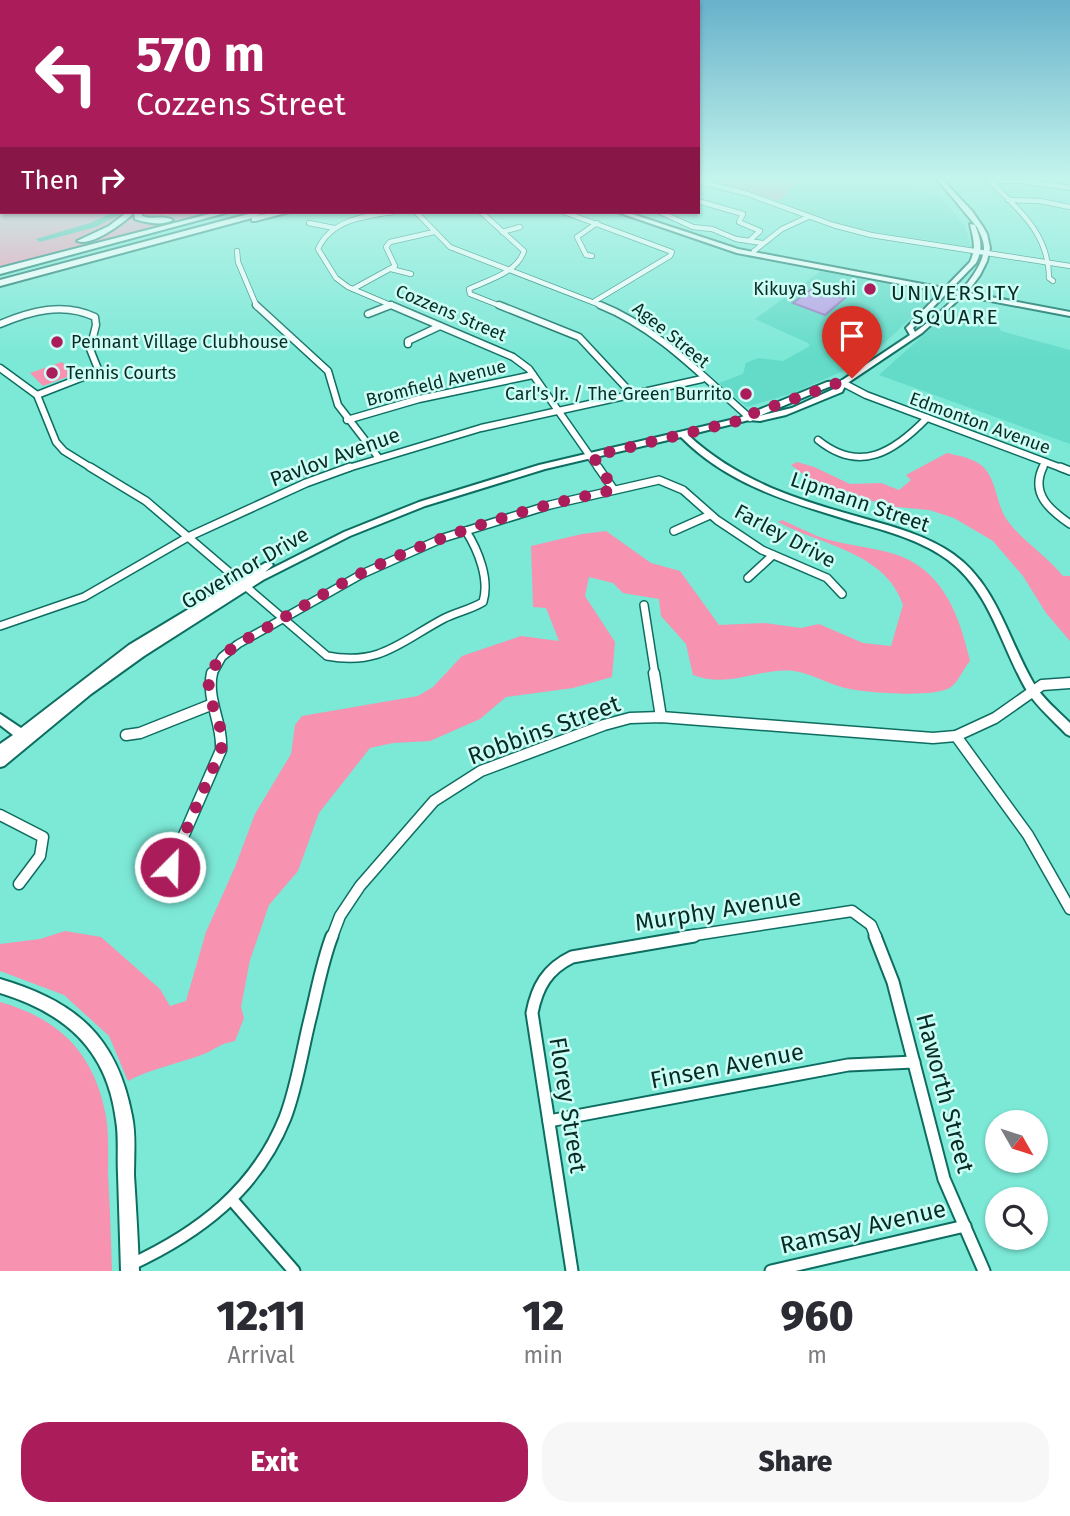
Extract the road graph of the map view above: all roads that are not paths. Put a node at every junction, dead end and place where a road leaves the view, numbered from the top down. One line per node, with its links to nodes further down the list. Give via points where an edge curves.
1 (90, 238): 31 (highway)
2 (123, 238): 31 (highway)
3 (165, 238): 32 (highway)
4 (175, 238): 32 (highway)
5 (323, 238): 36 (street, Cozzens Street, via 319,252 336,278)
6 (407, 238): 29 (street, via 386,247 395,261)
7 (441, 238): 30 (street, Agee Street, via 450,247)
8 (509, 238): 30 (street, via 524,251 522,260)
9 (578, 238): 26 (street, via 586,255)
10 (637, 238): 38 (street, via 670,251 670,256)
11 (699, 238): 37 (main road, via 737,251)
12 (710, 238): 23 (main road)
13 (734, 238): 20 (street)
14 (752, 238): 20 (street)
15 (769, 238): 21 (street)
16 (890, 238): 24 (street)
17 (978, 238): 24 (main road)
18 (985, 238): 25 (main road)
19 (1042, 238): 27 (street)
20 (749, 241): 21 (street)
21 (762, 243): 23 (street)
22 (237, 251): 56 (street, via 237,262 257,307 328,371)
23 (754, 251): 37 (main road)
24 (978, 253): 25 (street); 37 (main road, Governor Drive)
25 (987, 254): 27 (street); 37 (main road, Governor Drive, via 979,274)
26 (592, 256)
27 (1050, 263): 28 (street); 34 (street)
28 (1070, 266)
29 (391, 269): 33 (street); 36 (street)
30 (508, 269): 38 (street, Agee Street); 51 (street, via 469,289 470,294 579,337)
31 (0, 270)
32 (42, 271): 35 (highway)
33 (411, 274)
34 (1053, 281)
35 (0, 283)
36 (353, 289): 39 (street, Cozzens Street)
37 (955, 290): 40 (main road); 42 (main road); 45 (main road, Governor Drive, via 920,332); 45 (main road, Governor Drive, via 909,328)
38 (596, 301): 49 (street, Agee Street, via 649,332)
39 (392, 305): 41 (street); 44 (street, Cozzens Street)
40 (1070, 308)
41 (368, 314)
42 (1070, 314)
43 (2, 323): 52 (street, via 70,308 95,317 90,349 96,372)
44 (440, 326): 46 (street); 48 (street, Cozzens Street, via 513,357)
45 (912, 333): 50 (main road, Governor Drive)
46 (408, 344)
47 (0, 368): 52 (street)
48 (533, 375): 53 (street, Cozzens Street); 56 (street, Bromfield Avenue)
49 (702, 379): 51 (street, Pavlov Avenue); 54 (street, Agee Street)
50 (843, 383): 54 (main road, Governor Drive, via 839,390 801,406); 55 (street, Edmonton Avenue)
51 (632, 394): 53 (street, Pavlov Avenue)
52 (37, 395): 68 (street, via 64,451 124,485)
53 (559, 411): 59 (street, Cozzens Street); 60 (street, Pavlov Avenue)
54 (750, 418): 57 (main road, Governor Drive)
55 (927, 418): 58 (street, via 906,439 864,460 852,459); 61 (street, Edmonton Avenue)
56 (347, 420): 60 (street)
57 (684, 436): 59 (main road, Governor Drive); 77 (main road, Lipmann Street, via 702,455 780,496 904,534 960,564 985,597)
58 (817, 440)
59 (593, 456): 63 (street, Cozzens Street); 71 (main road, Governor Drive, via 463,490 375,522)
60 (378, 457): 68 (street, Pavlov Avenue, via 306,483)
61 (1045, 462): 62 (street, Edmonton Avenue); 65 (street, via 1038,474 1038,492 1055,514)
62 (1070, 471)
63 (614, 490): 64 (street, Farley Drive, via 659,480 676,485); 66 (street)
64 (710, 515): 67 (street); 69 (street, Farley Drive)
65 (1070, 524)
66 (466, 531): 74 (street, via 376,566); 74 (street, via 480,552 483,602 442,619 383,656 351,661 327,656)
67 (674, 531)
68 (188, 537): 71 (street); 75 (street, Pavlov Avenue, via 84,597)
69 (773, 555): 70 (street); 72 (street, Farley Drive, via 826,576)
70 (748, 579)
71 (241, 584): 74 (street); 83 (main road, Governor Drive)
72 (842, 594)
73 (644, 605): 79 (street)
74 (281, 619): 78 (street, via 219,660 209,684)
75 (0, 626)
76 (1070, 683): 77 (street, Robbins Street)
77 (1032, 690): 81 (main road, Lipmann Street); 84 (street, Robbins Street, via 995,718)
78 (213, 704): 82 (street); 88 (street, via 221,725 221,750)
79 (660, 717): 84 (street, Robbins Street); 96 (street, Robbins Street, via 604,725 481,771 434,801 360,886 340,916 327,949 286,1115 252,1180)
80 (0, 719): 83 (main road)
81 (1070, 731)
82 (126, 735)
83 (23, 736): 85 (main road, Governor Drive); 86 (main road, Governor Drive)
84 (956, 736): 90 (street, via 1028,835)
85 (0, 751)
86 (0, 762)
87 (0, 815): 89 (street, via 43,837 45,846)
88 (160, 883)
89 (19, 884)
90 (1070, 909)
91 (871, 925): 92 (street, Murphy Avenue, via 852,911); 94 (street, Haworth Street, via 893,982)
92 (566, 958): 95 (street, Florey Street, via 544,976 535,992 532,1013)
93 (0, 986): 98 (main road, via 26,992 69,1016 89,1035 115,1079 124,1118)
94 (914, 1062): 95 (street, Finsen Avenue, via 848,1065); 97 (street, Haworth Street, via 944,1179)
95 (549, 1121): 100 (street, Florey Street)
96 (233, 1201): 98 (street, Robbins Street, via 209,1223); 99 (street)
97 (965, 1226): 101 (street, Ramsay Avenue); 102 (street, Haworth Street)
98 (130, 1268)
99 (294, 1271)
100 (572, 1271)
101 (771, 1271)
102 (984, 1271)

